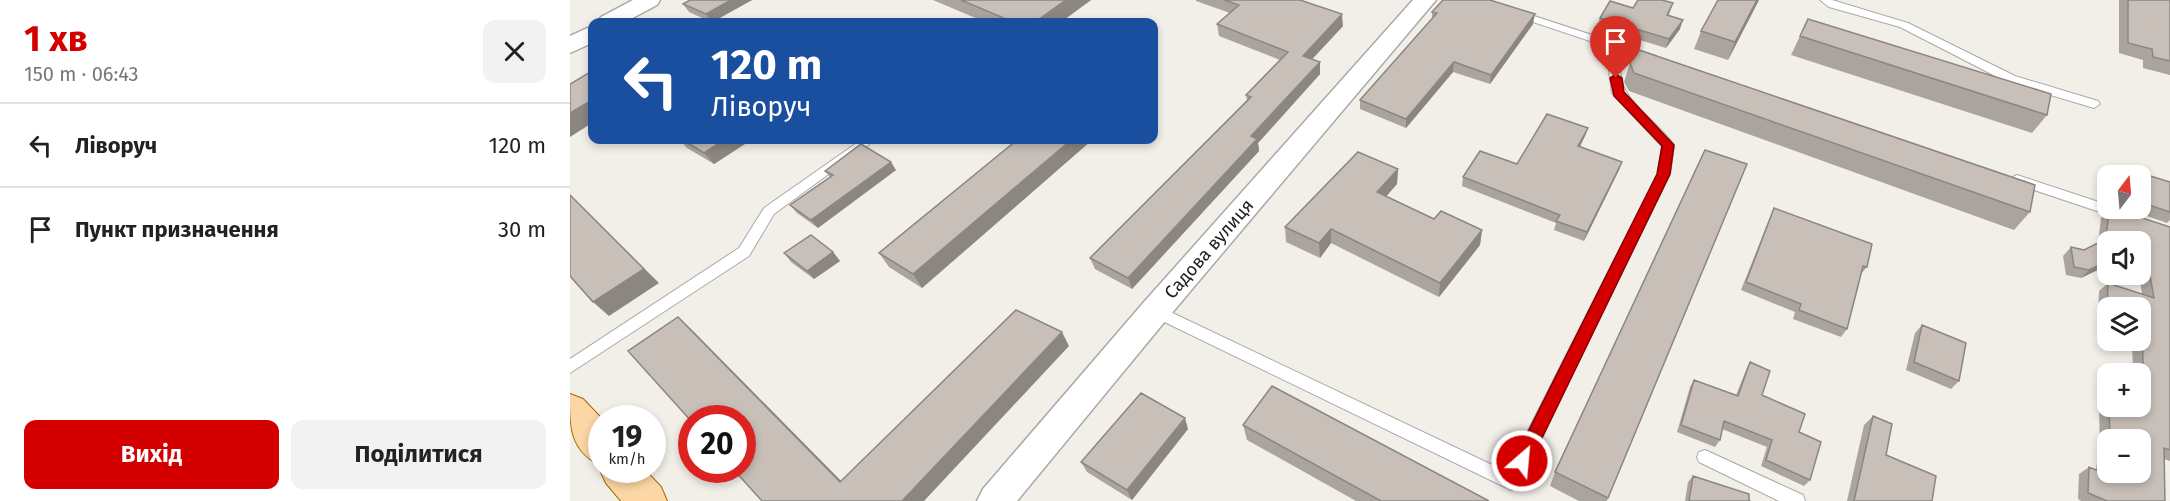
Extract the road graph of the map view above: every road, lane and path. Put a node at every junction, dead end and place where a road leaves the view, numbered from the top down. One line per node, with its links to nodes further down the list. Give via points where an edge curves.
1 (648, 0): 5 (street)
2 (1425, 0): 14 (street, Садова вулиця)
3 (1825, 0): 10 (lane, via 1904,25 2011,79)
4 (1510, 11): 8 (lane)
5 (616, 18)
6 (588, 35): 7 (street)
7 (570, 46)
8 (1620, 48): 9 (lane); 14 (lane, via 1614,63 1618,93 1668,145 1664,174 1511,482)
9 (1665, 63)
10 (2094, 104)
11 (863, 144): 15 (lane, via 769,211 744,252)
12 (2002, 175): 13 (lane)
13 (2097, 206)
14 (1155, 311): 21 (street, Садова вулиця)
15 (570, 367)
16 (570, 411): 17 (main road)
17 (588, 432)
18 (1705, 457): 22 (lane)
19 (631, 483): 20 (main road)
20 (647, 501)
21 (995, 501)
22 (1797, 501)

